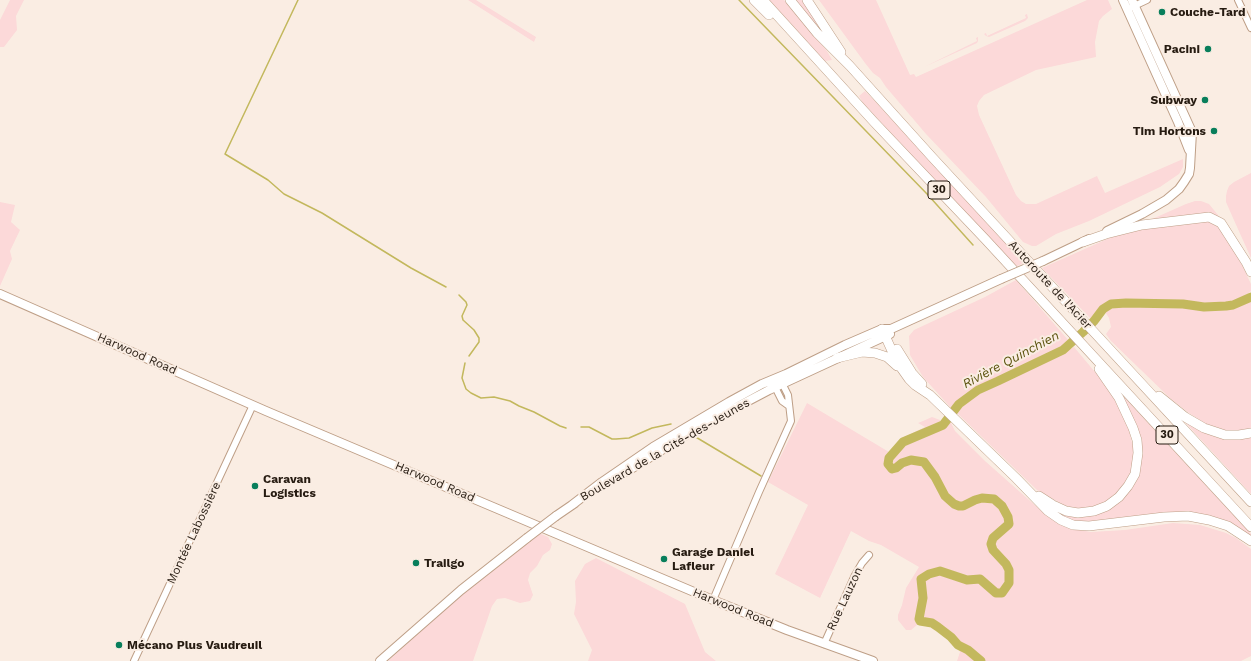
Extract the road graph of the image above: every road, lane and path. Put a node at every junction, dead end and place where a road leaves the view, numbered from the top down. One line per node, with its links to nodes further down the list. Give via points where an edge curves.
1 (754, 0): 11 (highway)
2 (763, 0): 11 (highway)
3 (790, 0): 10 (highway, via 817,33)
4 (807, 0): 10 (highway)
5 (1123, 0): 8 (main road, Boulevard de la Cité-des-Jeunes)
6 (1147, 0): 8 (street)
7 (1238, 0): 9 (street)
8 (1131, 5): 12 (main road, Boulevard de la Cité-des-Jeunes, via 1192,132 1189,174 1179,189 1166,200)
9 (1251, 28)
10 (850, 66): 19 (highway, Autoroute de l'Acier / 30)
11 (874, 122): 16 (highway, Autoroute de l'Acier / 30)
12 (1083, 242): 13 (highway, via 1150,223 1209,217 1221,223); 15 (main road, Boulevard de la Cité-des-Jeunes, bridge)
13 (1251, 272)
14 (0, 294): 22 (main road, Harwood Road)
15 (887, 332): 17 (main road, Boulevard de la Cité-des-Jeunes); 18 (highway); 20 (main road, Boulevard de la Cité-des-Jeunes, via 845,345); 21 (highway, via 899,354)
16 (1081, 343): 24 (highway, via 1119,398 1133,428 1138,453 1132,480 1124,492 1107,506 1078,513 1053,505); 26 (highway, Autoroute de l'Acier / 30)
17 (837, 358): 18 (highway, via 862,352 875,353 890,360); 20 (main road, Boulevard de la Cité-des-Jeunes)
18 (904, 374): 21 (highway)
19 (1139, 381): 23 (highway, via 1204,428 1225,435); 25 (highway, Autoroute de l'Acier / 30)
20 (777, 382): 29 (street, via 782,401 789,406 791,421); 32 (main road, Boulevard de la Cité-des-Jeunes, bridge, via 556,516 467,585)
21 (930, 395): 24 (highway)
22 (253, 404): 29 (main road, Harwood Road); 31 (street, Montée Labossière)
23 (1251, 433)
24 (1016, 478): 27 (highway, via 1055,516 1073,525 1089,526 1188,516 1218,522)
25 (1251, 502)
26 (1251, 527)
27 (1251, 541)
28 (869, 555): 30 (street, Rue Lauzon, via 855,575)
29 (713, 600): 30 (main road, Harwood Road)
30 (824, 644): 33 (main road, Harwood Road)
31 (134, 661)
32 (380, 661)
33 (873, 661)

